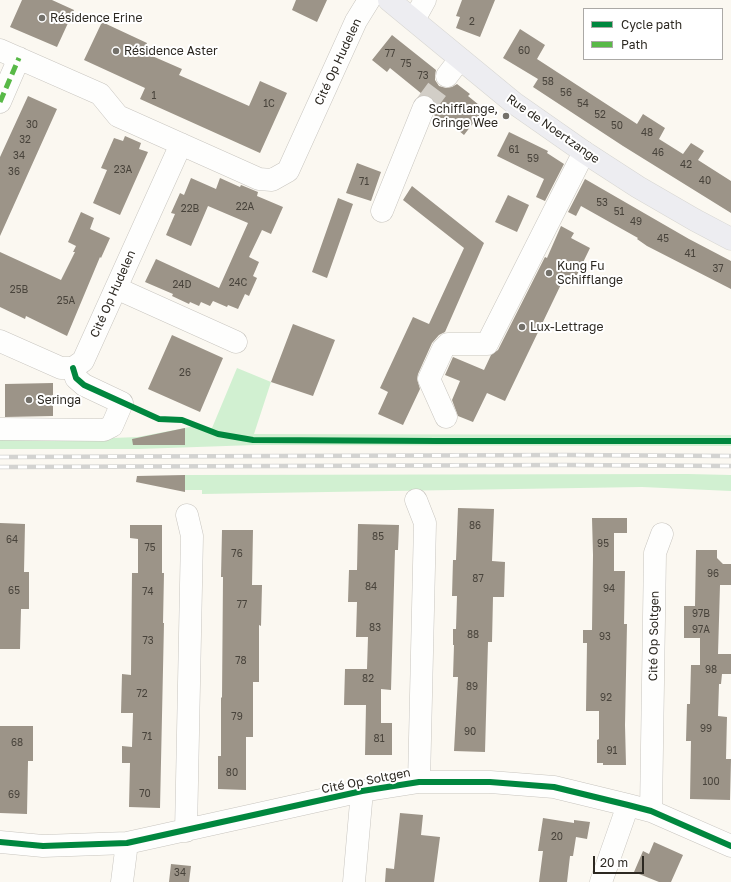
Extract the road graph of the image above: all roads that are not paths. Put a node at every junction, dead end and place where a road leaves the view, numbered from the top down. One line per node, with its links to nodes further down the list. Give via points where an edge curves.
1 (369, 0): 10 (street, Cité Op Hudelen, via 356,21 288,171 272,180 260,179)
2 (388, 0): 4 (main road, Rue de Noertzange)
3 (425, 0): 4 (street)
4 (414, 20): 6 (main road, Rue de Noertzange)
5 (9, 54): 8 (street, Cité Op Hudelen); 10 (street, Cité Op Hudelen, via 100,94 118,116)
6 (460, 59): 7 (street); 11 (main road, Rue de Noertzange, via 514,103)
7 (447, 76)
8 (0, 102)
9 (424, 107): 12 (street)
10 (181, 144): 14 (street, Cité Op Hudelen)
11 (584, 152): 13 (main road, Rue de Noertzange, via 638,187); 18 (street, via 488,344 448,344 443,349 429,379)
12 (382, 211)
13 (731, 239)
14 (116, 288): 16 (street); 17 (street, Cité Op Hudelen, via 83,362)
15 (0, 341): 17 (street, via 61,368)
16 (236, 342)
17 (73, 368): 19 (street, via 76,378 84,385 122,403 112,426 104,430)
18 (446, 417)
19 (0, 429)
20 (416, 500): 23 (street, Cité Op Soltgen, via 425,523)
21 (187, 515): 27 (street, via 192,536)
22 (662, 534): 26 (street, Cité Op Soltgen, via 655,553)
23 (419, 782): 24 (street, Cité Op Soltgen); 25 (street, Cité Op Soltgen, via 490,782 554,787)
24 (362, 791): 27 (street, Cité Op Soltgen); 32 (street, Cité Op Soltgen)
25 (628, 804): 26 (street, Cité Op Soltgen); 33 (street)
26 (651, 811): 30 (street, Cité Op Soltgen)
27 (186, 831): 29 (street, Cité Op Soltgen)
28 (0, 842): 29 (street, Cité Op Soltgen, via 43,846)
29 (127, 843): 31 (street)
30 (731, 846)
31 (122, 882)
32 (354, 882)
33 (602, 882)

